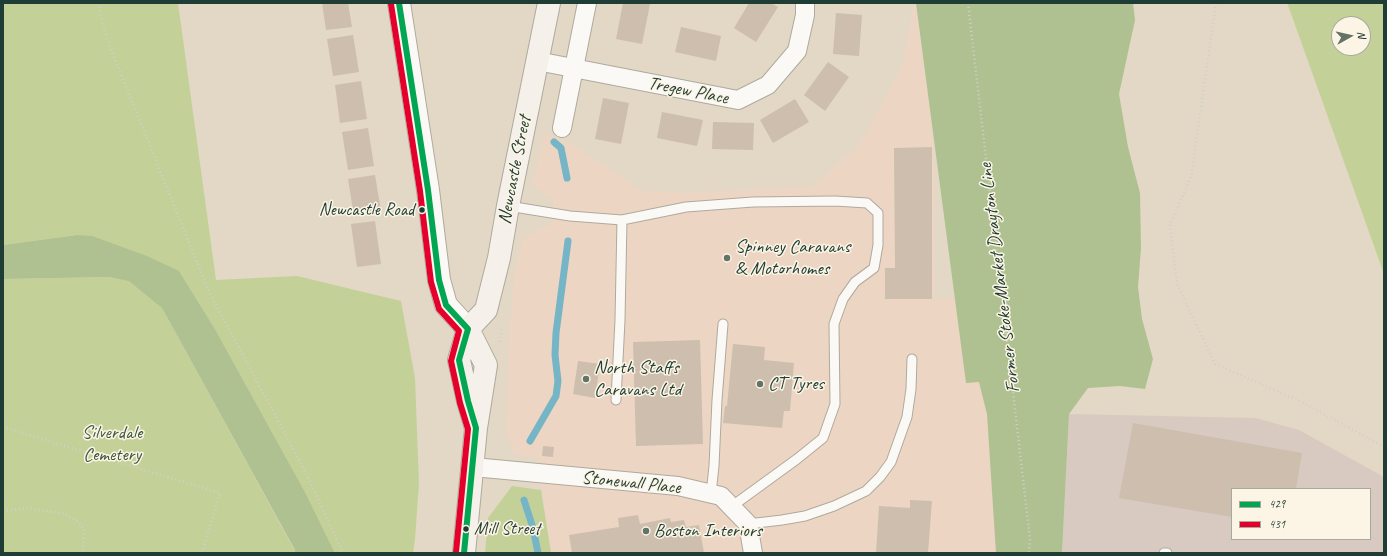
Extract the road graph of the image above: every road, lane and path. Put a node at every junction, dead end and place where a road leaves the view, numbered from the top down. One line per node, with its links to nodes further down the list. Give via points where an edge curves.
1 (98, 3): 27 (path, via 106,37 209,292 304,469)
2 (399, 3): 14 (street, via 439,280 446,305)
3 (549, 3): 8 (main road, Newcastle Street)
4 (587, 3): 9 (street, Newcastle Street)
5 (805, 3): 9 (street, Tregew Place, via 806,15 797,51 768,85 738,100)
6 (968, 3): 30 (path, Former Stoke-Market Drayton Line, via 1030,539)
7 (1216, 3): 18 (path, via 1190,177 1170,226 1177,284 1215,364 1304,403)
8 (537, 60): 9 (street, Tregew Place); 11 (main road, Newcastle Street)
9 (573, 68): 10 (street, Newcastle Street)
10 (562, 128)
11 (508, 206): 12 (lane, via 570,216); 14 (main road, Newcastle Street, via 486,310)
12 (622, 220): 16 (lane); 21 (lane, via 686,207 753,202 867,203 878,213 878,245 874,268 855,282 843,299 834,324 835,404 823,438)
13 (723, 324): 20 (lane)
14 (468, 329): 19 (main road, via 460,360 476,428)
15 (912, 359): 23 (lane, via 912,389 907,417 891,462 875,482 866,491 805,516)
16 (616, 400)
17 (3, 427): 26 (path, via 220,493)
18 (1384, 447)
19 (473, 467): 20 (street, Stonewall Place, via 678,486); 28 (main road)
20 (711, 494): 21 (street, Stonewall Place, via 720,496)
21 (731, 507): 23 (street, Stonewall Place)
22 (3, 511): 25 (path, via 28,508 64,514 79,522 84,530)
23 (748, 524): 29 (street)
24 (1164, 552): 31 (lane)
25 (82, 553)
26 (202, 553)
27 (343, 553)
28 (464, 553)
29 (754, 553)
30 (1029, 553)
31 (1167, 553)

